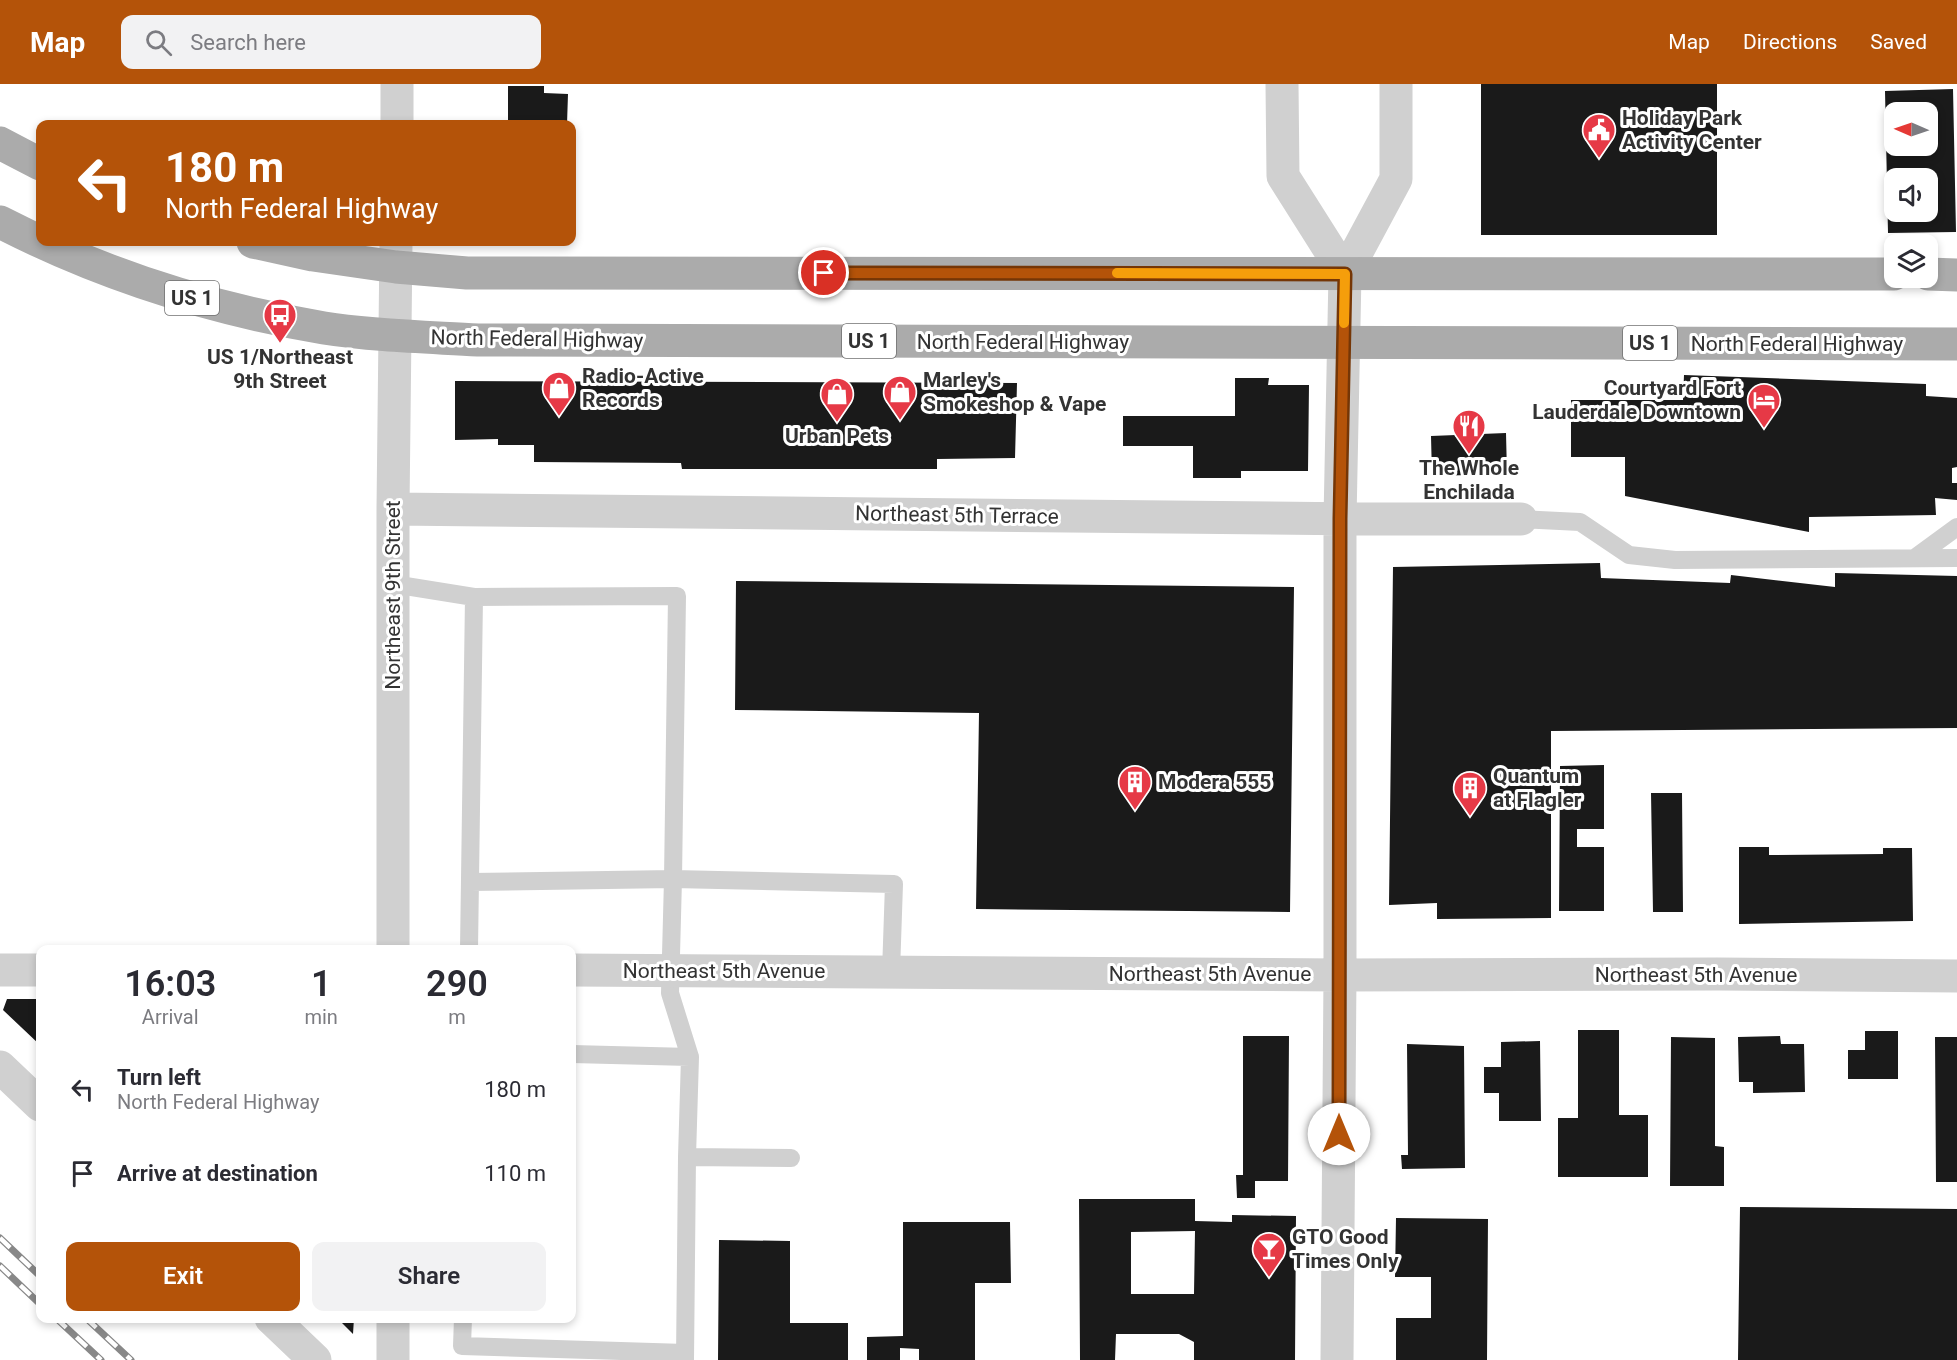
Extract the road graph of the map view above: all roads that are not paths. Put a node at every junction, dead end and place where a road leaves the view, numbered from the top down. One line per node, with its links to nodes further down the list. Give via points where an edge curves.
1 (397, 84): 4 (street)
2 (1282, 84): 12 (street, via 1282,176)
3 (1396, 84): 12 (street, via 1396,179)
4 (397, 120)
5 (0, 143): 6 (main road)
6 (36, 162)
7 (0, 222): 8 (main road, North Federal Highway / US 1)
8 (36, 240)
9 (50, 246): 16 (main road, North Federal Highway / US 1, via 160,289 268,317)
10 (271, 246): 11 (main road, via 313,255)
11 (396, 254): 12 (main road, via 467,273); 16 (street, Northeast 9th Street)
12 (1345, 274): 13 (main road); 17 (street)
13 (1884, 274)
14 (1938, 274): 15 (main road)
15 (1957, 274)
16 (395, 336): 17 (main road, North Federal Highway / US 1, via 490,340); 19 (street, Northeast 9th Street)
17 (1344, 342): 18 (main road, North Federal Highway / US 1); 20 (street)
18 (1957, 344)
19 (393, 509): 20 (street, Northeast 5th Terrace); 25 (street, Northeast 9th Street)
20 (1340, 519): 21 (street, Northeast 5th Terrace); 36 (street)
21 (1521, 519): 23 (lane, via 1580,522 1629,555 1675,560)
22 (1957, 527): 23 (lane)
23 (1916, 558): 24 (lane)
24 (1957, 558)
25 (393, 584): 26 (lane); 29 (street, Northeast 9th Street)
26 (474, 597): 27 (lane, via 677,596); 28 (lane)
27 (673, 879): 28 (lane); 34 (lane); 35 (lane, via 894,884)
28 (470, 882): 30 (lane)
29 (393, 945)
30 (469, 945)
31 (0, 970): 32 (street)
32 (36, 970)
33 (576, 970): 34 (street, Northeast 5th Avenue)
34 (670, 971): 35 (street, Northeast 5th Avenue); 39 (lane, via 670,993)
35 (891, 972): 36 (street, Northeast 5th Avenue)
36 (1340, 975): 37 (street, Northeast 5th Avenue); 50 (street)
37 (1957, 976)
38 (576, 1054): 39 (lane)
39 (690, 1057): 42 (lane)
40 (0, 1067): 41 (street)
41 (36, 1101)
42 (687, 1157): 43 (lane); 47 (lane)
43 (791, 1158)
44 (276, 1323): 48 (street)
45 (393, 1323): 49 (street)
46 (463, 1323): 47 (lane, via 462,1346)
47 (685, 1356)
48 (315, 1360)
49 (393, 1360)
50 (1337, 1360)

